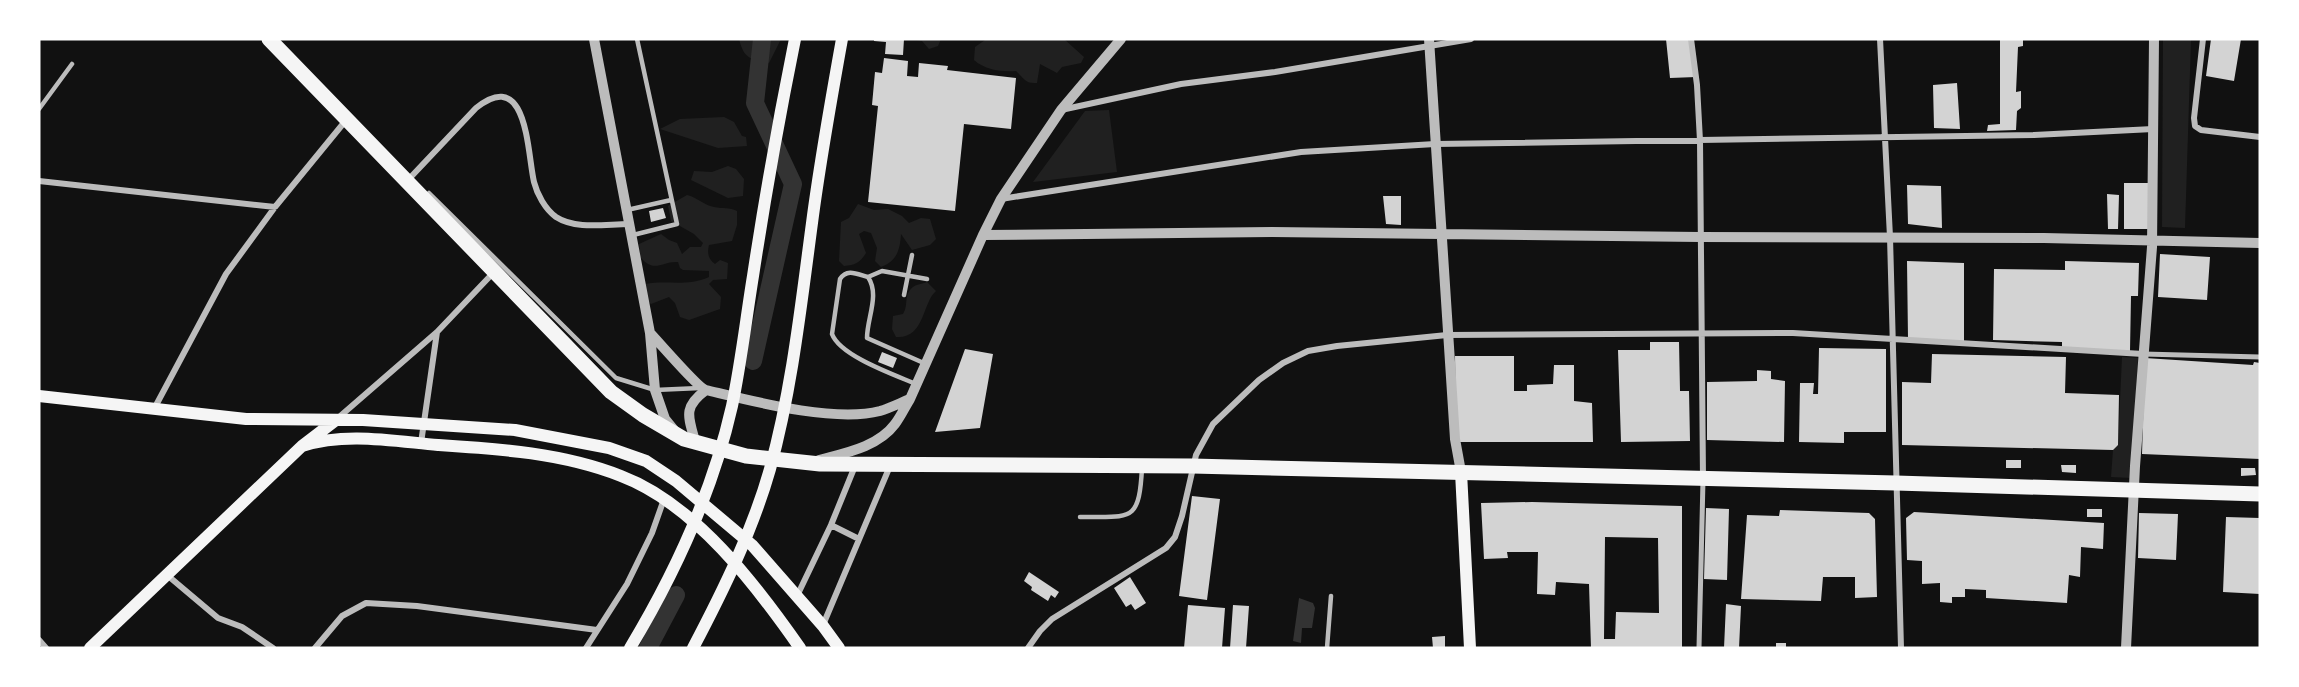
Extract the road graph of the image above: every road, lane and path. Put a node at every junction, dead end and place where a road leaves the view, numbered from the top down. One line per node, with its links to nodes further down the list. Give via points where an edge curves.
1 (269, 39): 16 (main road)
2 (594, 39): 27 (street)
3 (637, 39): 25 (lane)
4 (795, 39): 88 (main road, via 724,437 685,542 663,591)
5 (842, 39): 89 (main road, via 782,419 748,531)
6 (1121, 39): 15 (street)
7 (1471, 39): 12 (street)
8 (1691, 39): 20 (street)
9 (1880, 39): 19 (street)
10 (2154, 39): 17 (street)
11 (2203, 39): 18 (street, via 2195,126)
12 (1429, 42): 15 (street, via 1275,72 1181,84); 21 (street)
13 (72, 64): 14 (lane)
14 (39, 109)
15 (1061, 110): 24 (street)
16 (350, 116): 22 (main road); 26 (street)
17 (2153, 129): 19 (street); 34 (street)
18 (2260, 137)
19 (1885, 138): 20 (street); 33 (street)
20 (1700, 141): 21 (street); 32 (street)
21 (1435, 144): 24 (street, via 1301,152); 29 (street)
22 (408, 175): 28 (street, via 476,108 499,96 511,100 521,114 534,183 554,215 576,224); 37 (main road); 52 (lane, via 616,378)
23 (39, 181): 26 (street)
24 (1001, 199): 30 (street)
25 (671, 200): 27 (lane); 31 (lane, via 677,224)
26 (275, 207): 55 (street, via 226,274)
27 (627, 210): 28 (street)
28 (629, 224): 31 (street)
29 (1441, 233): 30 (street); 32 (street); 45 (street)
30 (983, 235): 49 (street)
31 (630, 236): 44 (street)
32 (1700, 237): 33 (street); 43 (street)
33 (1890, 237): 34 (street); 46 (street)
34 (2152, 240): 35 (street); 47 (street)
35 (2260, 243)
36 (912, 255): 38 (lane)
37 (495, 271): 42 (street); 58 (main road, via 611,392)
38 (908, 275): 39 (lane, via 882,271); 40 (lane); 41 (lane)
39 (868, 277): 49 (lane, via 874,292 867,338); 50 (lane, via 849,272 840,279 834,341 871,364)
40 (927, 279)
41 (904, 295)
42 (437, 332): 56 (street); 57 (street)
43 (1701, 332): 45 (street); 46 (street); 68 (street)
44 (650, 333): 51 (street); 52 (street)
45 (1447, 335): 66 (street, via 1328,347 1283,363 1258,380 1213,424); 67 (street)
46 (1893, 339): 47 (street); 69 (street)
47 (2143, 354): 48 (street); 70 (street)
48 (2260, 357)
49 (926, 364): 50 (street)
50 (916, 384): 54 (street)
51 (703, 389): 52 (lane); 54 (street, via 831,414 879,411); 59 (street, via 692,400 688,414)
52 (655, 390): 58 (street, via 665,418)
53 (39, 396): 55 (main road)
54 (910, 399): 62 (street, via 883,436 866,446)
55 (154, 409): 56 (main road, via 246,418)
56 (336, 420): 57 (main road); 61 (main road)
57 (423, 422): 60 (street); 77 (main road, via 515,430 609,448 646,461 752,545)
58 (678, 435): 59 (main road)
59 (695, 441): 62 (main road, via 746,456)
60 (421, 443): 61 (main road, via 336,438); 72 (main road, via 558,458 623,476)
61 (302, 446): 76 (main road)
62 (807, 464): 63 (main road)
63 (855, 465): 64 (main road); 74 (street)
64 (890, 465): 65 (main road); 75 (street)
65 (1142, 465): 66 (main road); 73 (lane, via 1136,508 1121,516)
66 (1192, 466): 67 (main road); 91 (street, via 1182,516 1175,537 1166,548 1052,619)
67 (1461, 472): 68 (main road); 93 (main road)
68 (1703, 478): 69 (main road); 94 (street)
69 (1896, 483): 70 (main road); 95 (street)
70 (2133, 491): 71 (main road); 96 (street)
71 (2260, 494)
72 (664, 499): 80 (street, via 627,584); 82 (main road, via 742,572)
73 (1080, 518)
74 (831, 525): 75 (street); 77 (street)
75 (859, 539): 79 (street)
76 (167, 575): 84 (main road); 85 (street, via 218,618 242,627)
77 (797, 596): 79 (main road)
78 (1331, 596): 92 (lane)
79 (823, 626): 90 (main road)
80 (597, 630): 86 (street, via 366,603 334,624); 87 (street)
81 (39, 640): 83 (street)
82 (796, 646)
83 (46, 648)
84 (90, 648)
85 (273, 648)
86 (315, 648)
87 (586, 648)
88 (630, 648)
89 (693, 648)
90 (839, 648)
91 (1028, 648)
92 (1327, 648)
93 (1470, 648)
94 (1699, 648)
95 (1901, 648)
96 (2126, 648)

